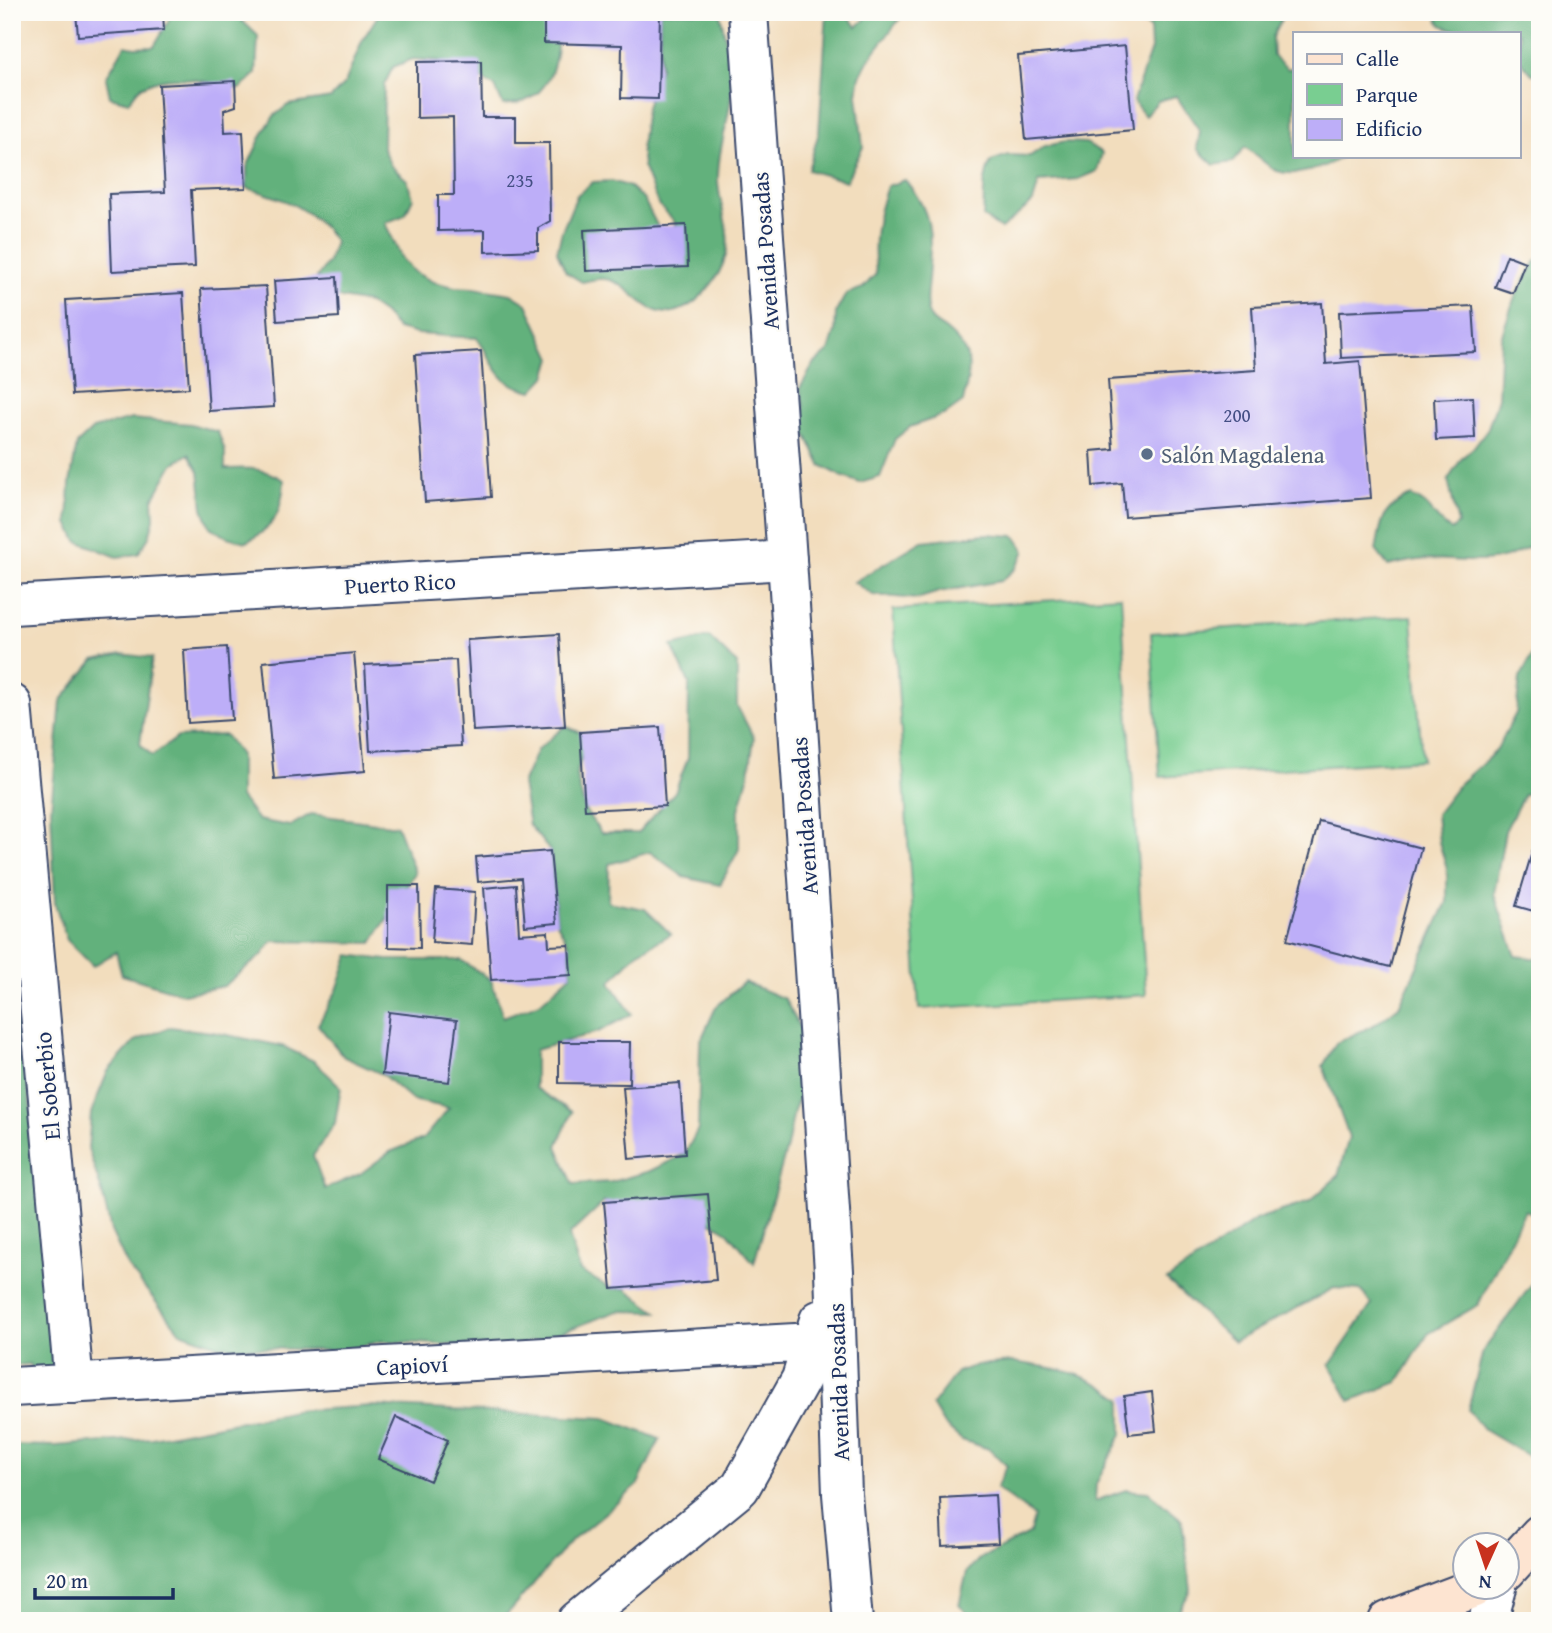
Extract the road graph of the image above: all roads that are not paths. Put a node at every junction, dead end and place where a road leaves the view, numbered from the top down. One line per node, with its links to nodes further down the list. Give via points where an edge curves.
1 (748, 12): 2 (street, Avenida Posadas)
2 (787, 560): 3 (street, Puerto Rico); 5 (street, Avenida Posadas)
3 (12, 605)
4 (12, 704): 7 (street, El Soberbio)
5 (834, 1271): 6 (street); 16 (street, Avenida Posadas, via 842,1494)
6 (813, 1342): 7 (street, Capioví); 15 (street, via 801,1379 740,1488)
7 (74, 1384): 8 (street, Capioví)
8 (12, 1387)
9 (1540, 1534): 10 (main road)
10 (1520, 1558)
11 (1540, 1562): 12 (main road)
12 (1520, 1569)
13 (1450, 1597): 17 (main road)
14 (1493, 1602): 18 (street)
15 (577, 1621)
16 (853, 1621)
17 (1388, 1621)
18 (1488, 1621)

